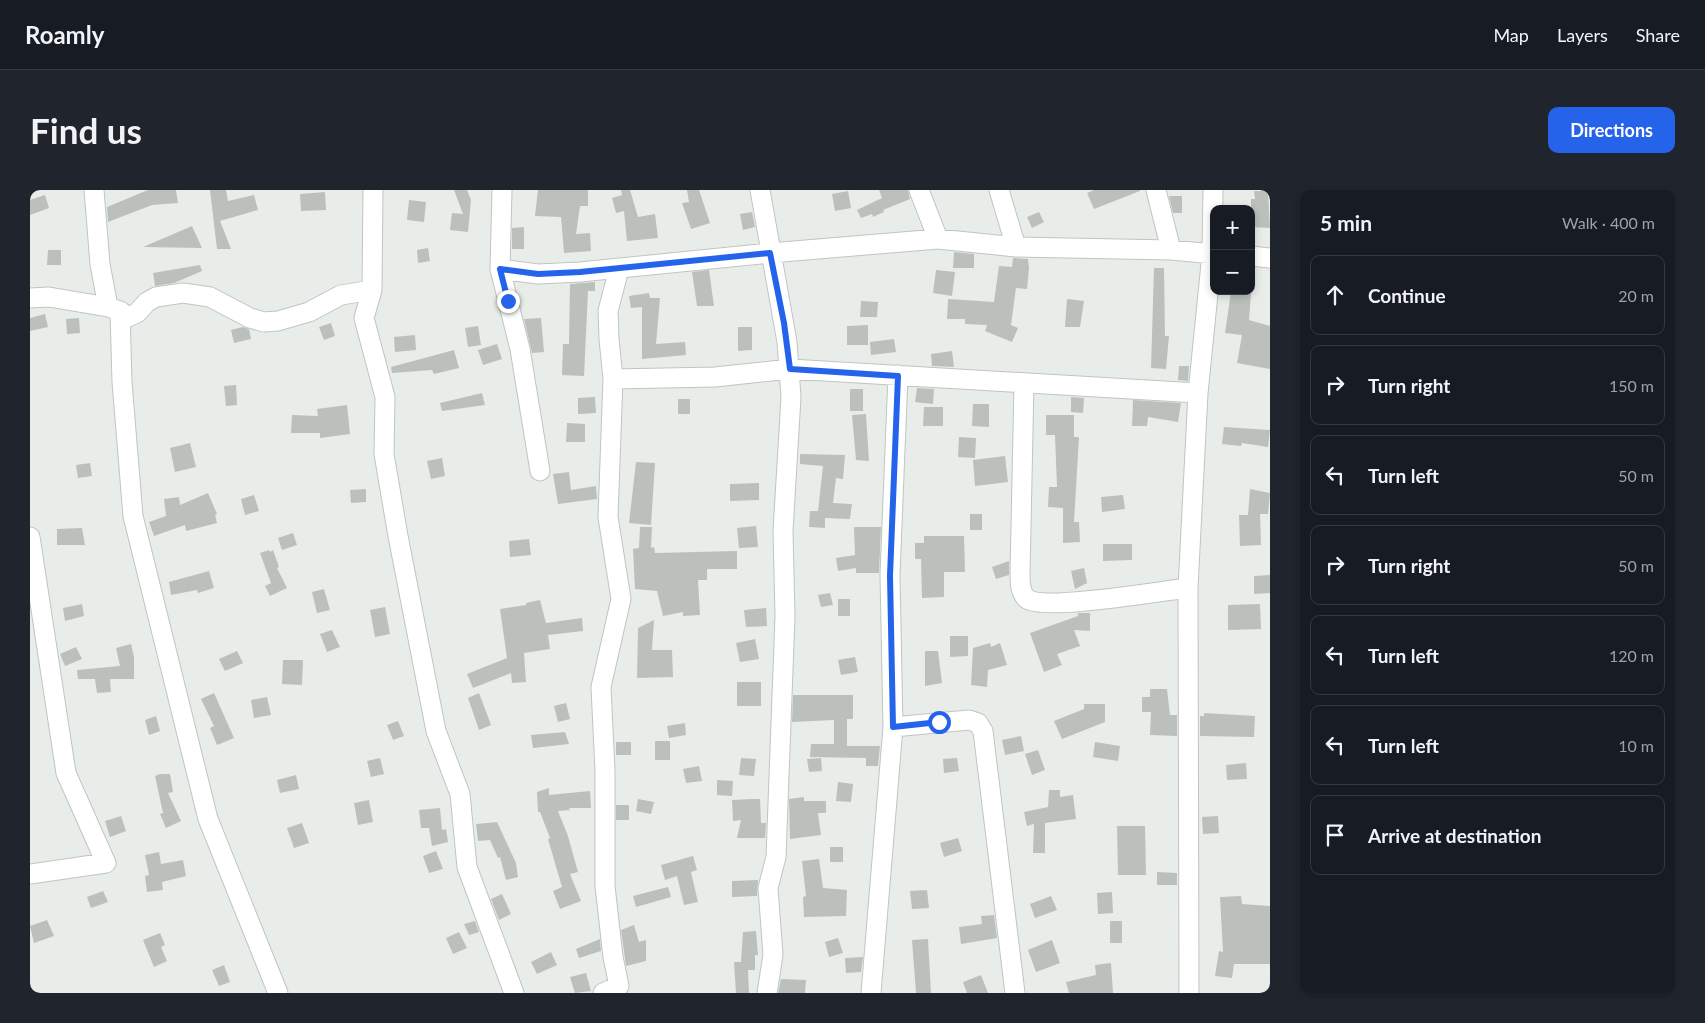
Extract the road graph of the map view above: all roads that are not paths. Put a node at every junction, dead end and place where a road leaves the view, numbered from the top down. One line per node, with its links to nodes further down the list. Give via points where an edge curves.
1 (94, 190): 22 (street, via 100,264)
2 (373, 190): 20 (street)
3 (502, 190): 17 (street)
4 (760, 190): 13 (street)
5 (919, 190): 9 (street)
6 (1000, 190): 10 (street)
7 (1156, 190): 11 (street)
8 (1213, 190): 12 (street)
9 (938, 239): 10 (street); 13 (street)
10 (1016, 247): 11 (street)
11 (1171, 250): 14 (street)
12 (1213, 250)
13 (770, 253): 18 (street); 23 (street)
14 (1210, 254)
15 (1255, 256): 16 (street)
16 (1270, 258)
17 (500, 269): 18 (street, via 538,274); 28 (street, via 520,349)
18 (619, 269): 25 (street, via 608,311)
19 (1210, 282): 27 (street)
20 (372, 290): 22 (street, via 341,295 310,312 278,321 250,318 210,297 183,293 156,297 133,316 128,317); 34 (street, via 364,318 385,397 384,454 436,731 460,794 467,867)
21 (30, 298): 22 (street, via 49,297)
22 (114, 309): 33 (street, via 133,516 208,819)
23 (790, 369): 24 (street); 25 (street, via 715,377); 36 (street, via 782,531 785,616 776,857 768,888 773,955)
24 (898, 376): 26 (street); 31 (street, via 890,576)
25 (613, 379): 35 (street, via 608,517 621,599 601,687 605,886 613,957 620,986)
26 (1024, 383): 27 (street); 30 (street, via 1020,574 1021,590 1026,598 1039,604 1061,603)
27 (1198, 393): 30 (street)
28 (540, 471)
29 (30, 537): 32 (street, via 66,773 106,863)
30 (1188, 588): 39 (street)
31 (893, 727): 37 (street); 38 (street, via 969,720 978,723 983,731)
32 (30, 874)
33 (278, 993)
34 (514, 993)
35 (603, 993)
36 (767, 993)
37 (871, 993)
38 (1015, 993)
39 (1189, 993)

